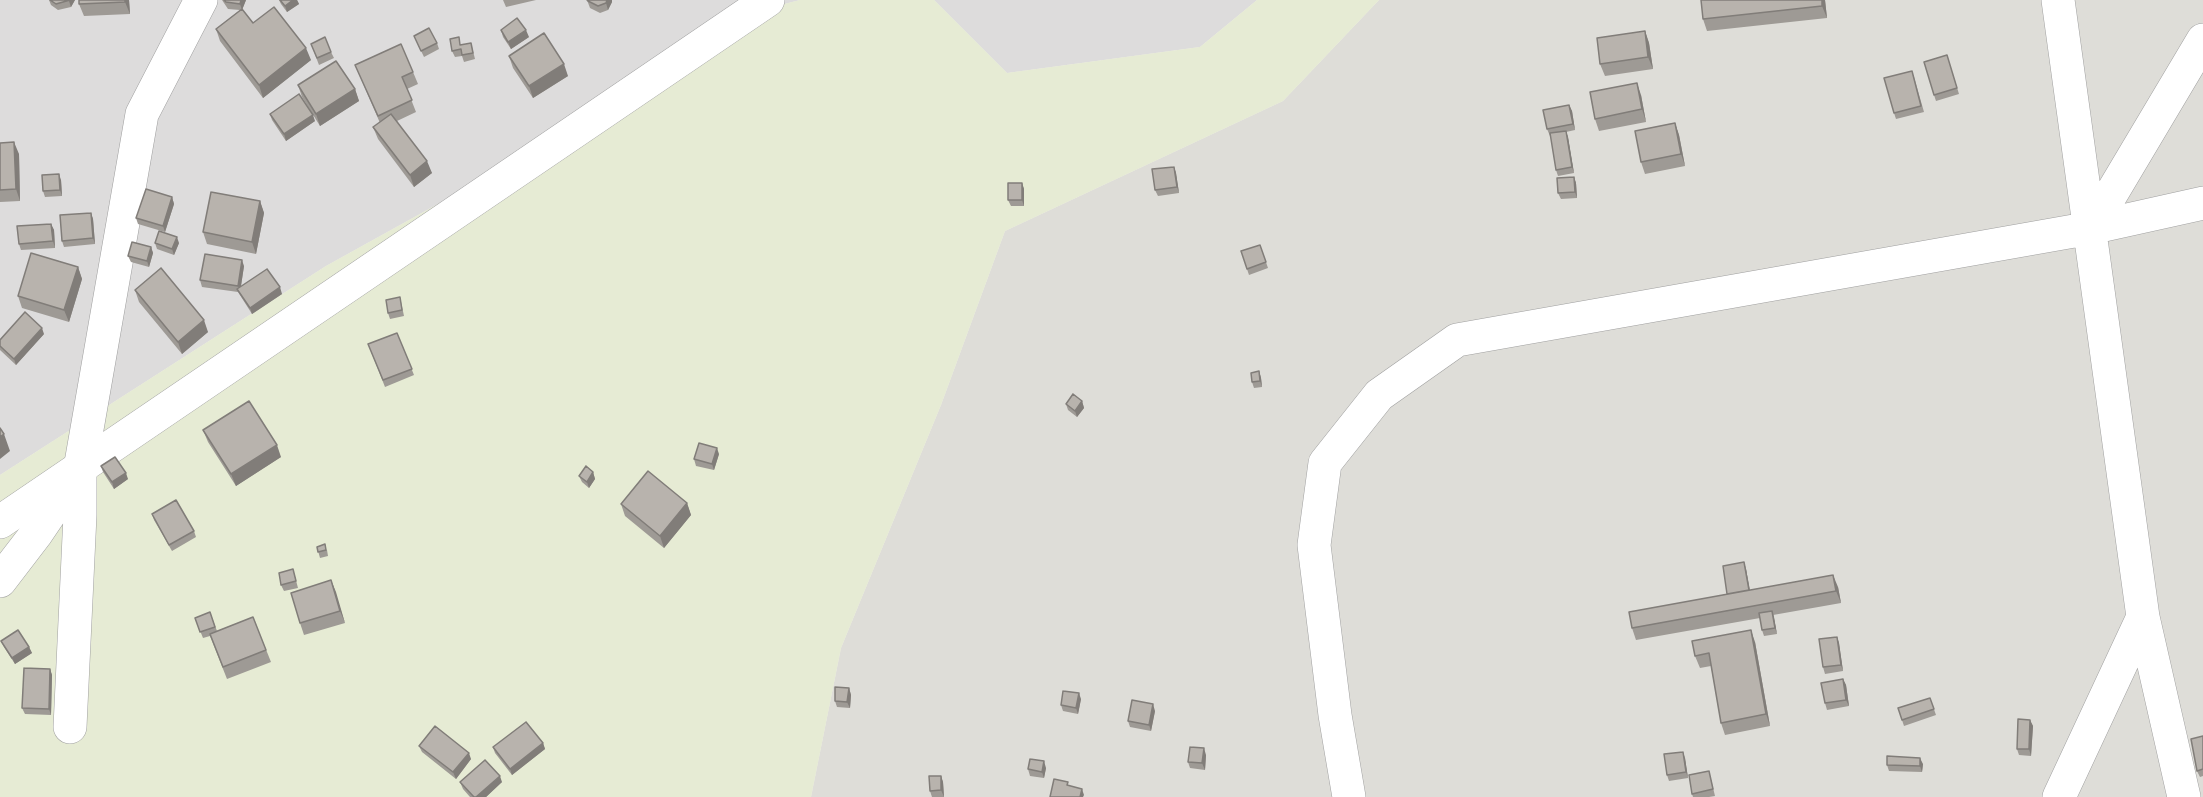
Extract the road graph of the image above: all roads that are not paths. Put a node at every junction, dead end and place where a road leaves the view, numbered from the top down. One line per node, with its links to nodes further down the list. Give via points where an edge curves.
1 (201, 0): 7 (street, via 142,114)
2 (768, 0): 7 (street)
3 (2058, 0): 6 (street)
4 (2203, 40): 6 (street)
5 (2203, 203): 6 (street)
6 (2091, 228): 10 (street); 12 (street, via 1456,340 1379,395 1324,463 1314,545)
7 (80, 469): 8 (street); 9 (street); 11 (street)
8 (0, 522)
9 (0, 581)
10 (2144, 617): 13 (street); 14 (street)
11 (70, 727)
12 (1349, 797)
13 (2059, 797)
14 (2184, 797)

